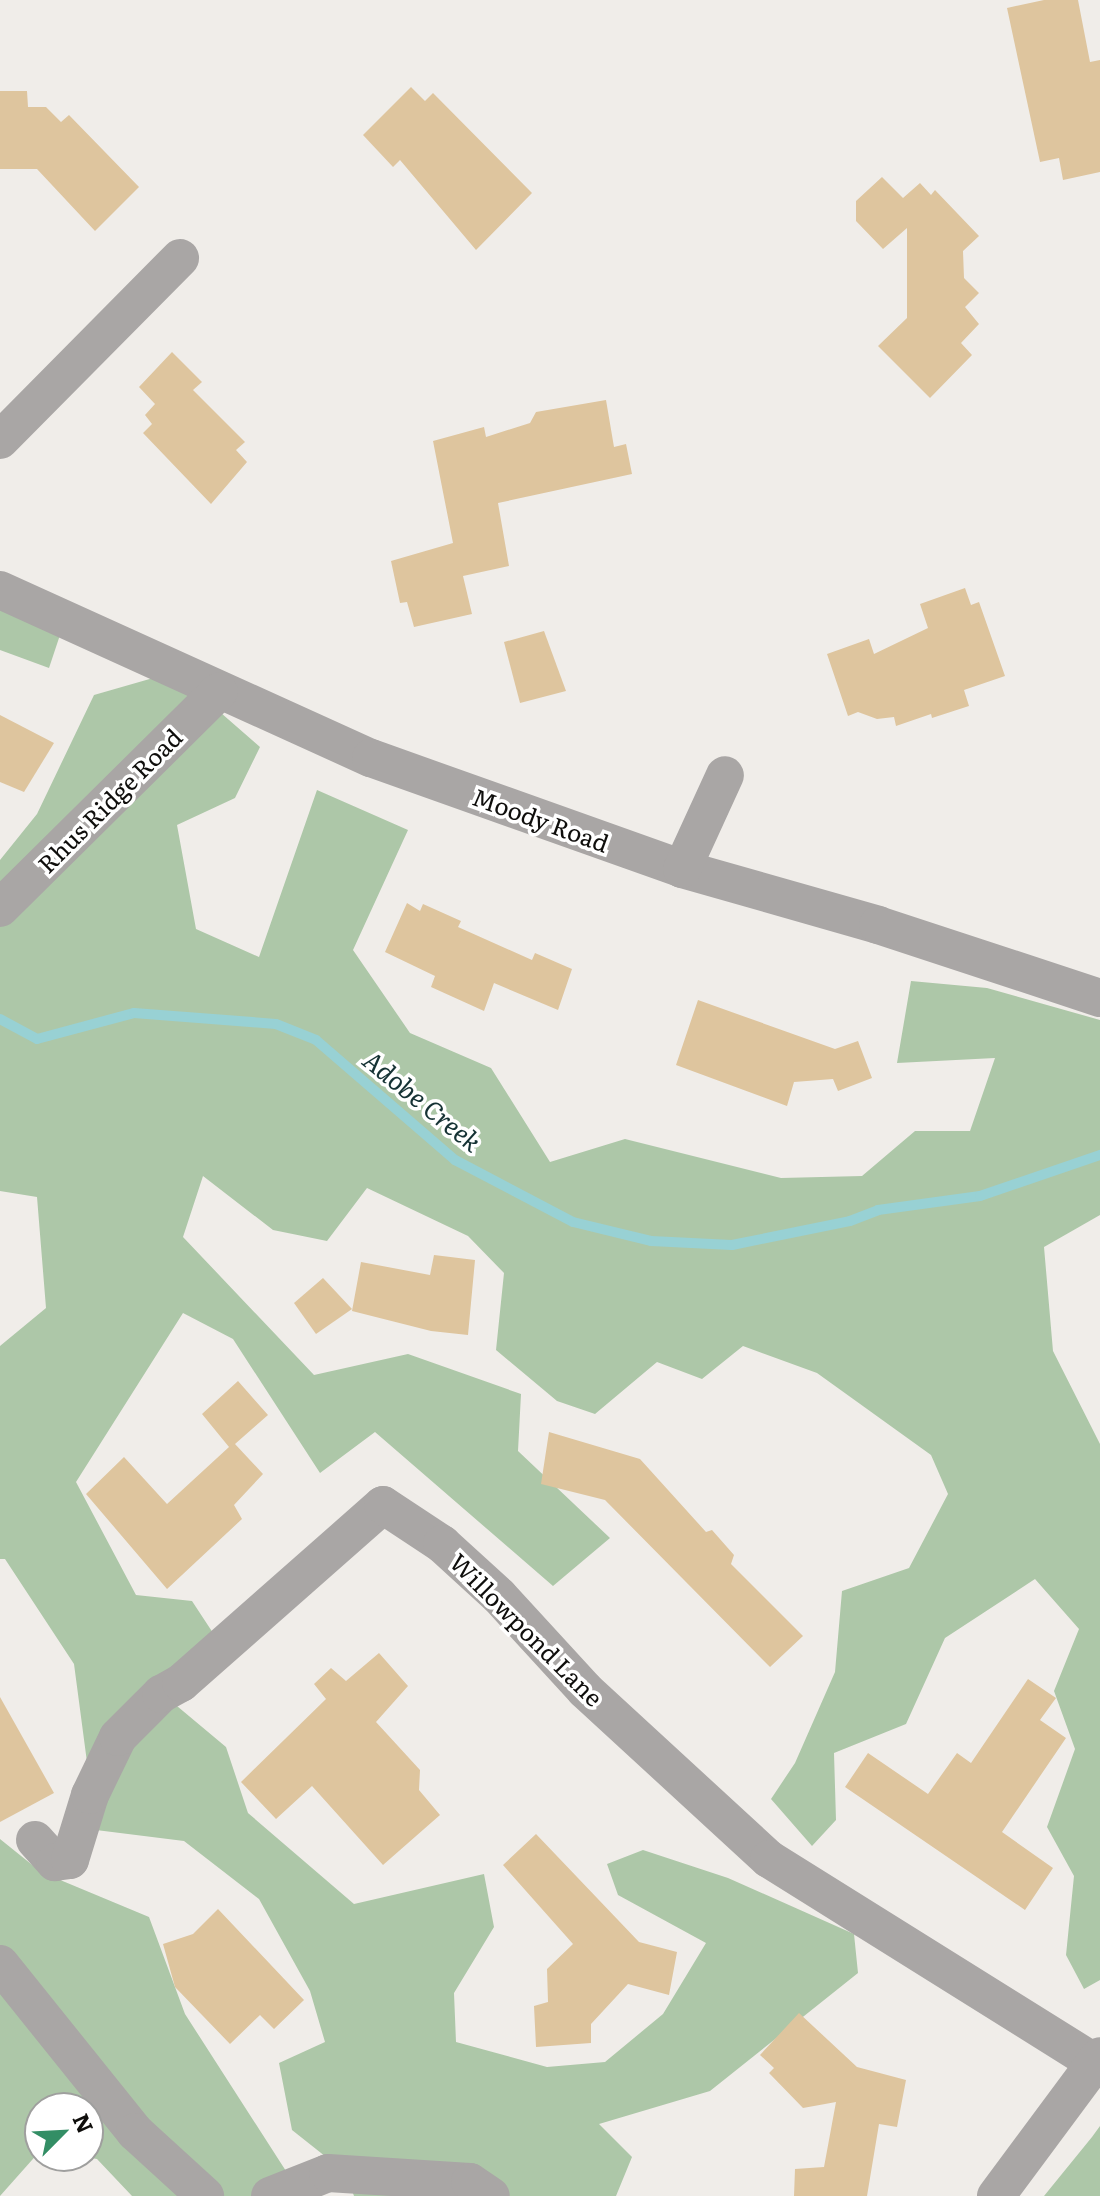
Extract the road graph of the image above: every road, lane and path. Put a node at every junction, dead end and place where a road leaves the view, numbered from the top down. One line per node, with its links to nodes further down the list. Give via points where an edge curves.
1 (180, 258): 2 (street)
2 (0, 440)
3 (0, 590): 4 (street, Moody Road)
4 (219, 691): 6 (street, Moody Road, via 371,758); 7 (street, Rhus Ridge Road)
5 (725, 775): 6 (street)
6 (682, 869): 8 (street, Moody Road, via 878,925)
7 (0, 908)
8 (1100, 998)
9 (35, 1840): 11 (street, Willowpond Lane, via 55,1862 70,1860 90,1795 118,1737 161,1694 181,1683 383,1505 442,1544 488,1586 585,1690 769,1859)
10 (0, 1964): 12 (street, via 135,2132)
11 (1098, 2059): 15 (street)
12 (205, 2196)
13 (270, 2196): 14 (street, via 328,2173 470,2182)
14 (491, 2196)
15 (996, 2196)

